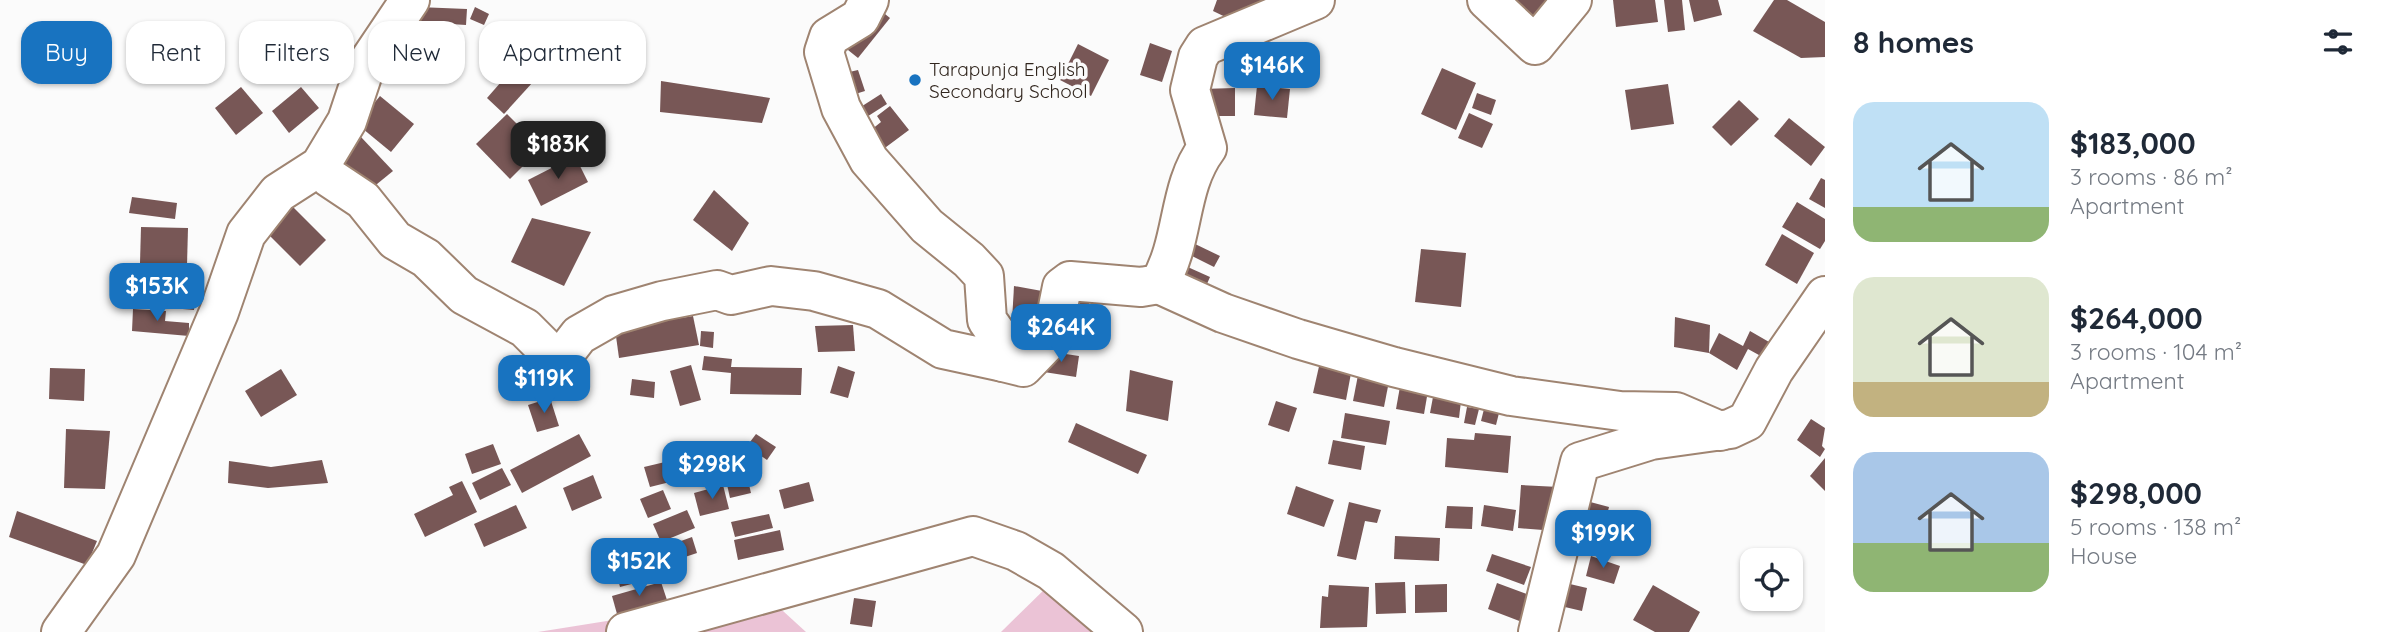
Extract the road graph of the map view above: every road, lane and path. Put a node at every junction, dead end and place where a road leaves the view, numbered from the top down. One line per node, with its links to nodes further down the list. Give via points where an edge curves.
1 (410, 0): 6 (street, via 365,67 347,121)
2 (869, 0): 9 (street, via 860,18 830,37 824,52 841,107 869,160 927,226 984,276 987,320 1010,353)
3 (1315, 0): 7 (street, via 1205,46 1198,57 1190,90 1207,148 1195,164 1175,250)
4 (1487, 0): 5 (street, via 1535,45)
5 (1572, 0)
6 (320, 166): 9 (street, via 363,200 395,240 426,258 464,295 526,328 543,346 549,374 579,335 614,315 717,290 731,295 771,286 814,291 878,309 943,349); 11 (street, via 278,193 246,234 219,312 116,555)
7 (1159, 284): 9 (street, via 1141,287 1070,281 1062,287 1052,337 1023,367); 10 (street, via 1223,313 1383,365 1511,396 1620,411 1676,412)
8 (1825, 296): 10 (street, via 1774,370 1747,421)
9 (1003, 362)
10 (1720, 431): 14 (street, via 1651,440 1580,462)
11 (61, 632)
12 (626, 632): 13 (street, via 973,537 1016,551 1051,571)
13 (1124, 632)
14 (1538, 632)

